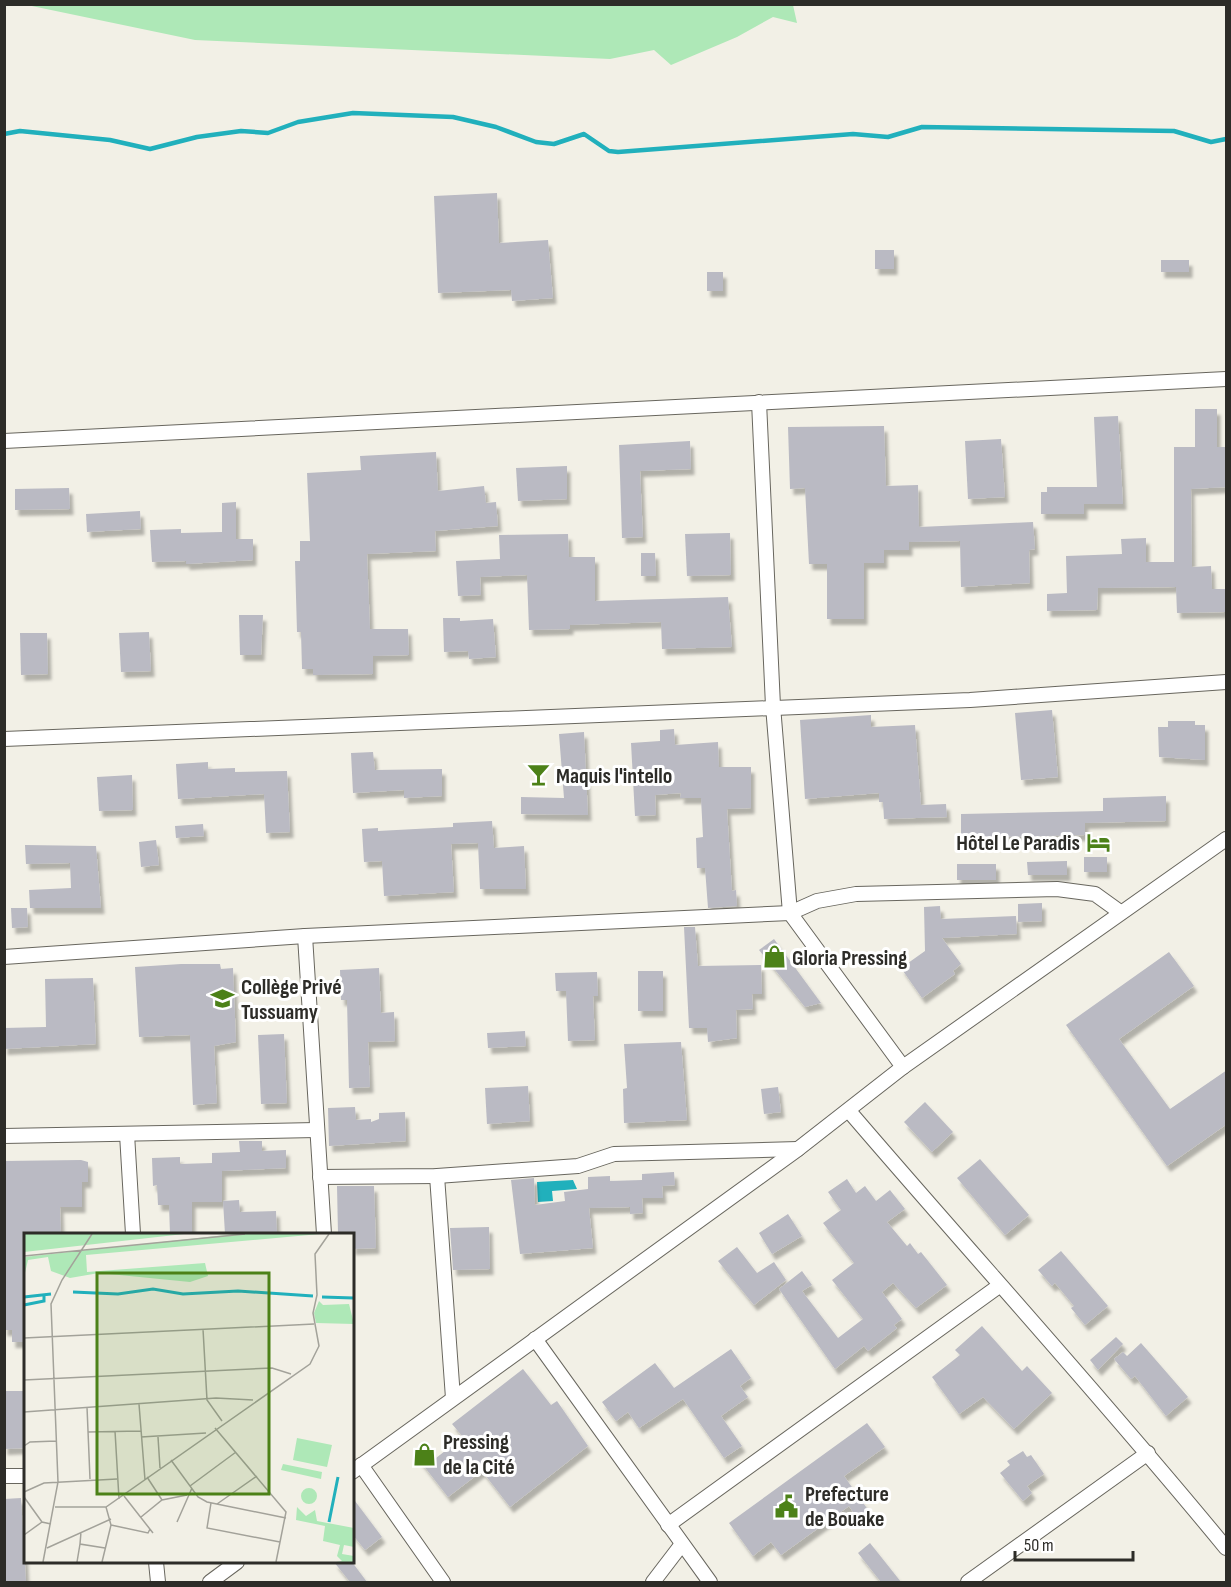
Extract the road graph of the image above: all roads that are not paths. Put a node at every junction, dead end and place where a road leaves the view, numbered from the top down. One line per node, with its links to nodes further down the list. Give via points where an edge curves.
1 (1227, 379): 2 (street)
2 (759, 402): 3 (street); 5 (street)
3 (4, 441)
4 (1227, 682): 5 (street, via 970,700)
5 (773, 706): 6 (street); 9 (street)
6 (4, 739)
7 (1227, 839): 8 (street)
8 (1120, 912): 9 (street, via 1095,894 1057,889 856,894 816,901); 12 (street)
9 (790, 913): 10 (street); 12 (street)
10 (305, 936): 11 (street); 14 (street)
11 (4, 957)
12 (903, 1067): 13 (street)
13 (849, 1111): 17 (street); 22 (street)
14 (316, 1130): 15 (street); 19 (street)
15 (127, 1134): 16 (street); 20 (street)
16 (4, 1136)
17 (798, 1149): 18 (street, via 614,1154 578,1166); 23 (street)
18 (437, 1176): 19 (street); 24 (street)
19 (320, 1177): 21 (street)
20 (133, 1233)
21 (324, 1233)
22 (999, 1286): 25 (street); 29 (street)
23 (535, 1339): 24 (street); 29 (street)
24 (453, 1398): 26 (street)
25 (1148, 1453): 31 (street); 39 (street)
26 (357, 1469): 36 (street)
27 (4, 1476): 28 (street)
28 (24, 1476)
29 (668, 1525): 30 (street)
30 (682, 1544): 37 (street); 38 (street)
31 (1227, 1548)
32 (156, 1563): 34 (street)
33 (236, 1563): 35 (street)
34 (158, 1582)
35 (210, 1582)
36 (443, 1582)
37 (653, 1582)
38 (710, 1582)
39 (968, 1582)

